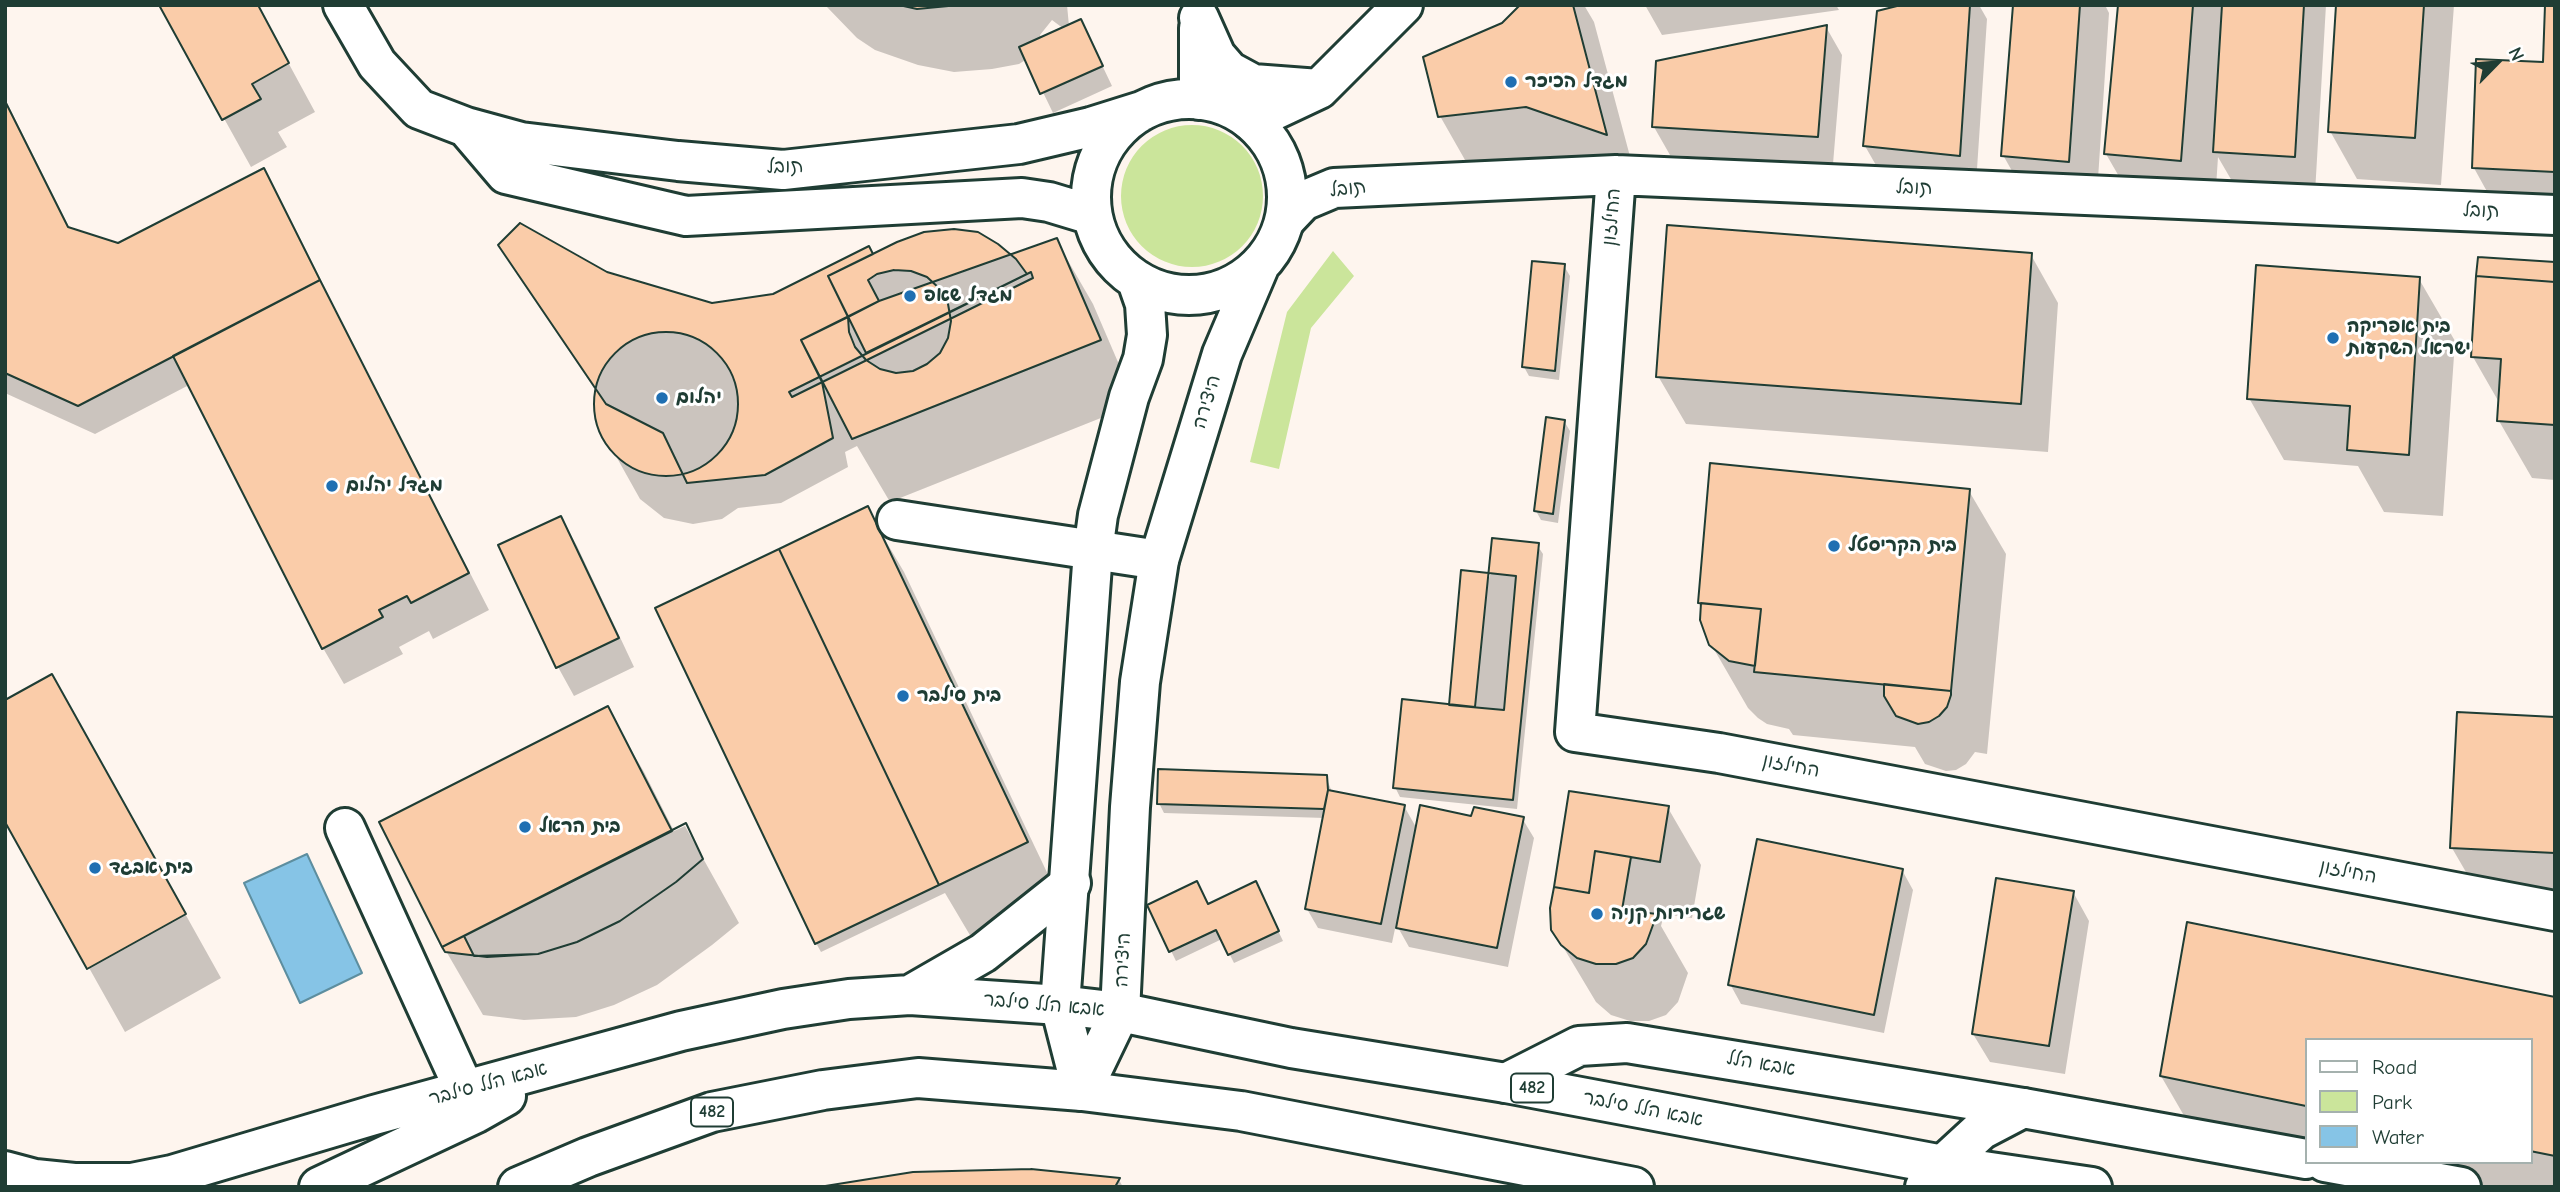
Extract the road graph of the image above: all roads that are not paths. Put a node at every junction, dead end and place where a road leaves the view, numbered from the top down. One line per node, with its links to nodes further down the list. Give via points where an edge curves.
1 (343, 5): 8 (street, תובל, via 377,64 419,109)
2 (1402, 5): 4 (street)
3 (1198, 12): 4 (street, via 1216,56 1230,71 1253,84); 5 (street)
4 (1319, 89): 7 (street)
5 (1199, 100): 6 (street, via 1170,101); 7 (street, via 1228,107)
6 (1142, 111): 8 (street, תובל, via 1019,144 783,170 521,142); 10 (street, via 1118,129 1100,155 1091,184)
7 (1251, 121): 12 (street, via 1270,142 1282,167 1287,194)
8 (466, 127): 10 (street, תובל, via 506,174 686,216 1022,198)
9 (1616, 175): 11 (street, תובל); 12 (street, תובל, via 1334,188 1303,201); 20 (street, החילזון, via 1575,732 1719,753)
10 (1092, 215): 14 (street, via 1103,244)
11 (2555, 215)
12 (1284, 220): 13 (street, via 1275,245)
13 (1259, 267): 14 (street, via 1237,284 1210,293 1182,296); 17 (street, היצירה, via 1222,354)
14 (1137, 281): 16 (street, via 1145,304 1147,335 1106,477)
15 (897, 520): 16 (street)
16 (1093, 551): 17 (street); 19 (street)
17 (1159, 560): 23 (street, היצירה, via 1140,682)
18 (345, 828): 26 (street)
19 (1071, 883): 21 (street, via 983,953); 22 (street)
20 (2555, 911)
21 (910, 995): 22 (street, אבא הלל סילבר / 482); 24 (street, אבא הלל סילבר / 482, via 783,1009)
22 (1060, 1005): 23 (street, אבא הלל סילבר / 482); 27 (street)
23 (1120, 1012): 25 (street, אבא הלל סילבר / 482, via 1291,1048); 27 (street, היצירה)
24 (563, 1064): 26 (street, אבא הלל סילבר); 33 (street, via 476,1113)
25 (1506, 1083): 28 (street, אבא הלל, via 1579,1046 1628,1043); 32 (street, אבא הלל סילבר / 482)
26 (466, 1091): 31 (street, אבא הלל סילבר, via 132,1183 61,1182)
27 (1082, 1091): 34 (street, 482, via 918,1078 823,1090 712,1112); 35 (street, 482, via 1241,1111)
28 (2023, 1108): 29 (street, אבא הלל); 32 (street, via 1981,1130)
29 (2304, 1159)
30 (2336, 1164): 37 (street)
31 (5, 1171)
32 (1938, 1179): 36 (street, אבא הלל סילבר / 482)
33 (319, 1187)
34 (518, 1187)
35 (1634, 1187)
36 (2092, 1187)
37 (2461, 1187)

